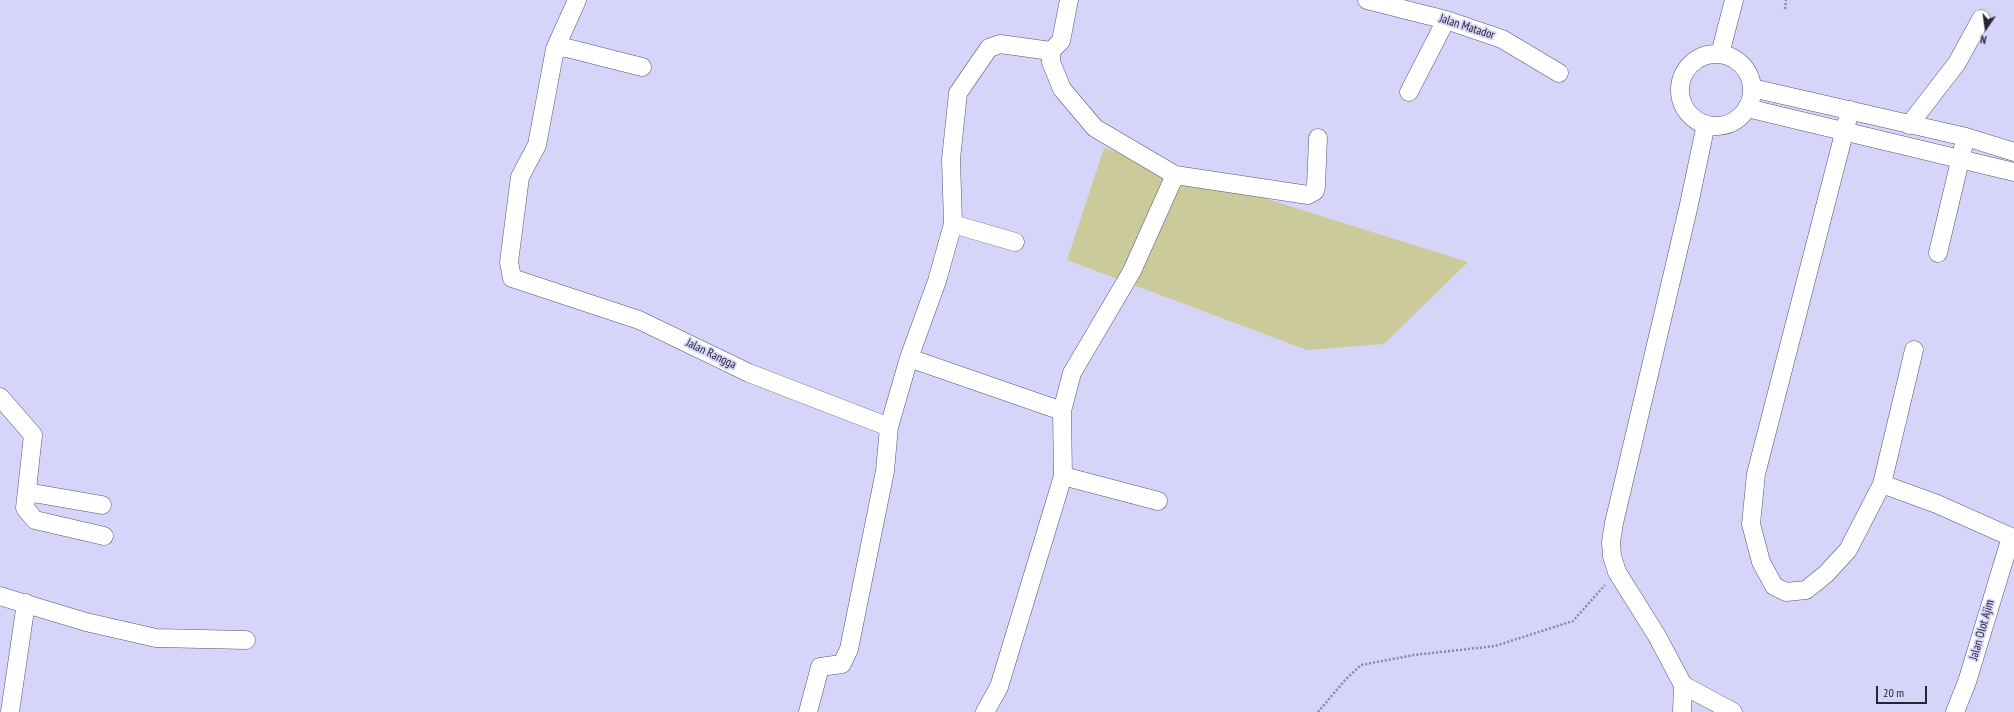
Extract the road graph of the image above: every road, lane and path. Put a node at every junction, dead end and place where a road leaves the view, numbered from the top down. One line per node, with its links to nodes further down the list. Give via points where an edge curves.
1 (578, 0): 10 (street, Jalan Rangga)
2 (1069, 0): 11 (street, via 1062,41)
3 (1367, 0): 6 (street, Jalan Matador)
4 (1734, 0): 12 (street)
5 (1786, 0): 7 (path)
6 (1412, 5): 9 (street, Jalan Matador)
7 (1785, 9)
8 (1981, 19): 20 (street, via 1957,63)
9 (1446, 20): 14 (street, Jalan Matador, via 1502,39); 16 (street)
10 (555, 49): 13 (street, via 567,48); 35 (street, Jalan Rangga, via 537,144 520,177 509,262 512,278 639,320 749,373)
11 (1050, 51): 27 (street, via 1051,62 1062,89 1095,128); 28 (street, via 1000,44 993,46 989,48 958,93 951,159)
12 (1720, 54): 15 (street, via 1736,60 1748,72); 19 (street, via 1694,60 1685,70 1680,83 1680,96 1685,108 1694,118)
13 (642, 67)
14 (1559, 73)
15 (1752, 88): 17 (street); 18 (street)
16 (1409, 92)
17 (1747, 108): 19 (street, via 1737,120 1722,125); 21 (street)
18 (1850, 110): 20 (street); 21 (street)
19 (1706, 124): 43 (street, via 1614,523 1611,542)
20 (1909, 125): 22 (street)
21 (1845, 132): 25 (street); 37 (street, via 1756,474 1751,524 1761,562 1774,586 1786,592 1806,590 1826,574 1848,550)
22 (1966, 137): 24 (street); 25 (street)
23 (1318, 138): 27 (street, via 1316,186 1315,191 1308,195)
24 (2014, 152)
25 (1961, 159): 26 (street); 30 (street)
26 (2014, 172)
27 (1175, 175): 34 (street, via 1132,271 1072,373)
28 (953, 224): 29 (street); 32 (street, via 937,281)
29 (1015, 242)
30 (1938, 253)
31 (1914, 350): 37 (street)
32 (909, 358): 34 (street); 35 (street)
33 (0, 397): 38 (street, via 33,435)
34 (1062, 411): 36 (street)
35 (889, 427): 49 (street, via 885,471 849,649 842,664 820,667)
36 (1063, 476): 39 (street); 50 (street, via 999,688)
37 (1882, 484): 42 (street, via 1937,504)
38 (27, 492): 40 (street); 41 (street, via 25,508 35,520)
39 (1158, 501)
40 (102, 505)
41 (104, 536)
42 (2011, 541): 54 (street, Jalan Olot Ajim, via 1967,682)
43 (1617, 572): 47 (street, via 1657,636); 51 (path, via 1573,621 1495,646 1414,655 1361,665)
44 (0, 596): 45 (street)
45 (26, 603): 46 (street, via 86,622 156,638); 48 (street)
46 (246, 640)
47 (1683, 685): 52 (street); 53 (street)
48 (10, 712)
49 (808, 712)
50 (985, 712)
51 (1318, 712)
52 (1682, 712)
53 (1733, 712)
54 (1955, 712)

